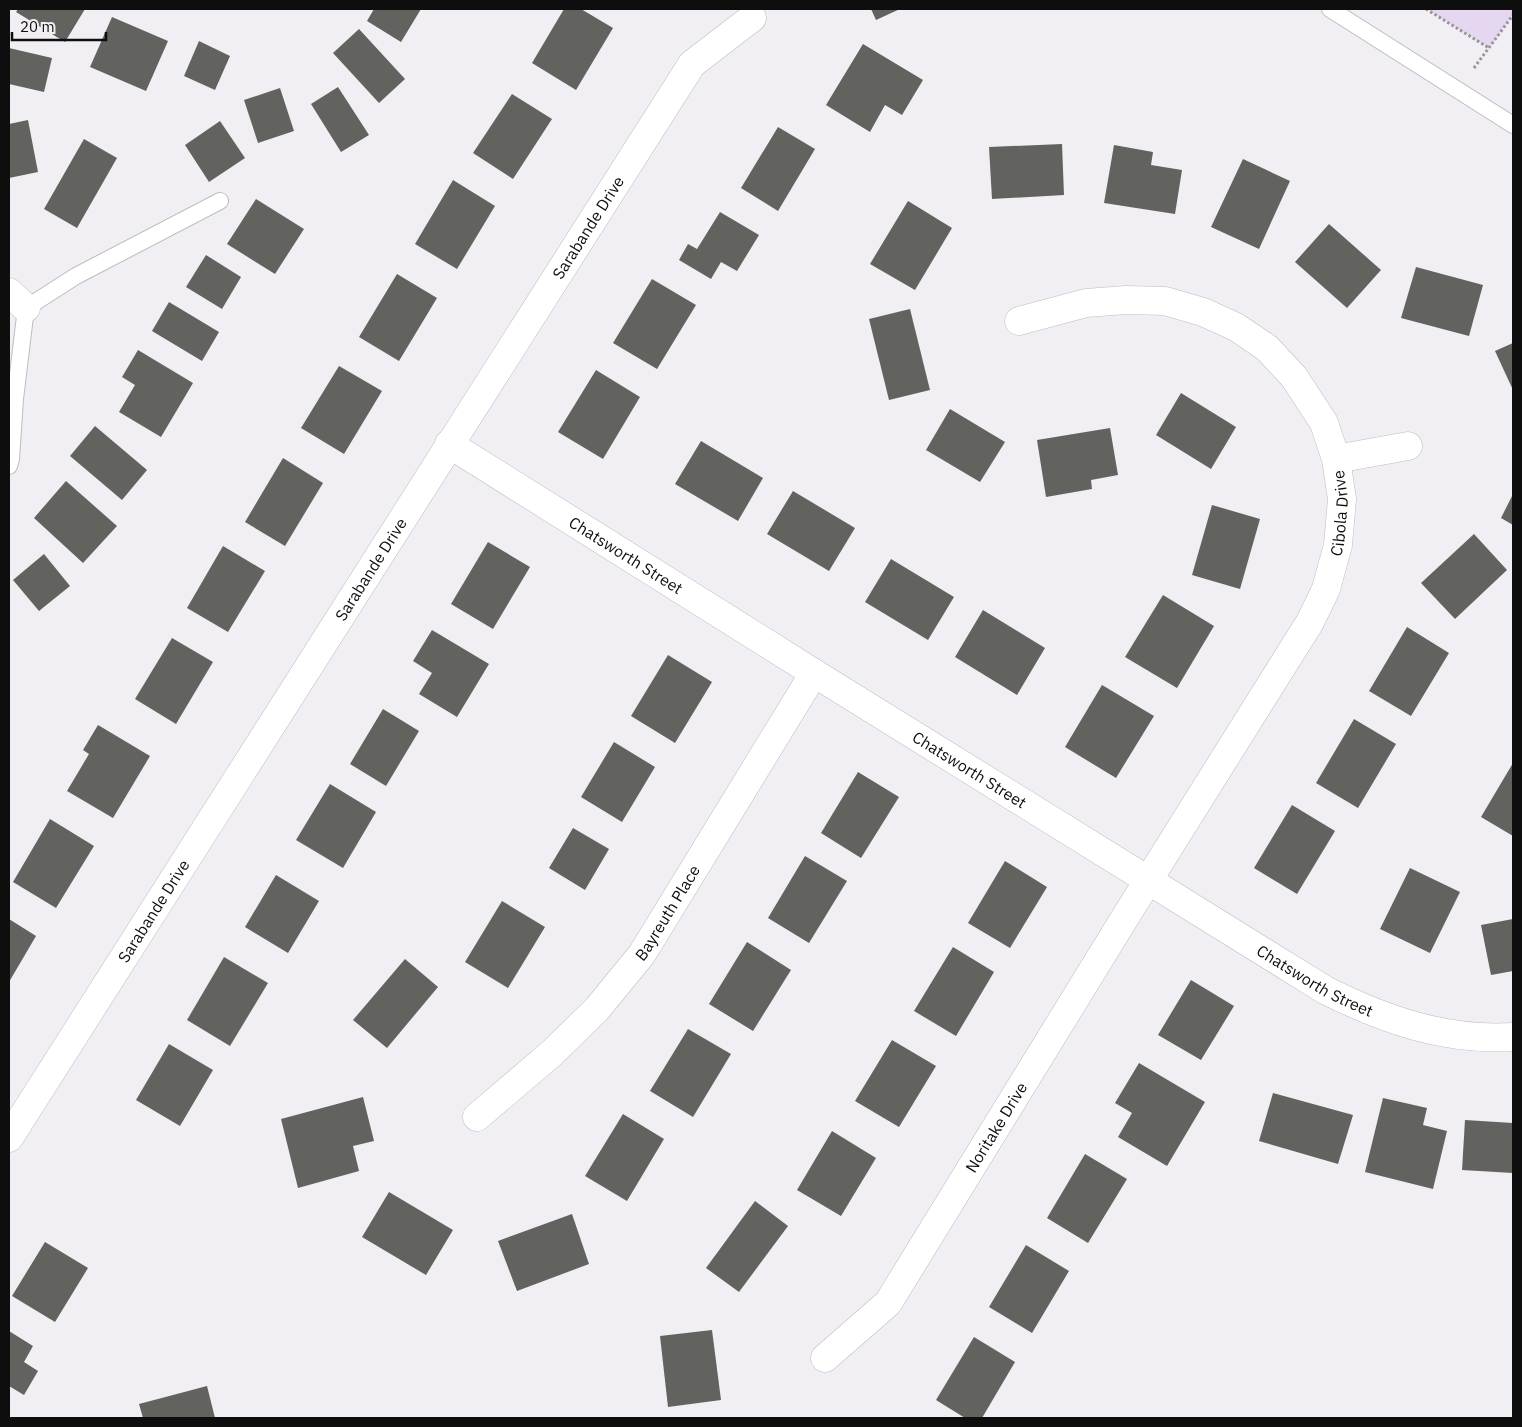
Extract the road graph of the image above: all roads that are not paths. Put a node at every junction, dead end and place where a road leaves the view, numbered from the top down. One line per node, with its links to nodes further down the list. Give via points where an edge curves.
1 (1330, 9): 3 (lane)
2 (752, 18): 7 (street, Sarabande Drive, via 692,64)
3 (1513, 125)
4 (220, 201): 5 (lane, via 76,276)
5 (17, 300): 10 (lane, via 15,399)
6 (1019, 321): 9 (street, Cibola Drive, via 1086,303 1126,300 1165,301 1203,312 1236,327 1267,348 1294,377 1324,423)
7 (449, 444): 11 (street, Chatsworth Street); 15 (street, Sarabande Drive)
8 (1408, 446): 9 (street)
9 (1336, 459): 12 (street, Cibola Drive, via 1342,499 1338,546 1326,589 1310,622)
10 (9, 466)
11 (814, 673): 12 (street, Chatsworth Street); 14 (street, Bayreuth Place, via 642,954 597,1009)
12 (1149, 880): 13 (street, Chatsworth Street, via 1325,990 1360,1007 1446,1034 1490,1039); 16 (street, Noritake Drive, via 888,1303)
13 (1513, 1037)
14 (477, 1117)
15 (9, 1138)
16 (825, 1358)

